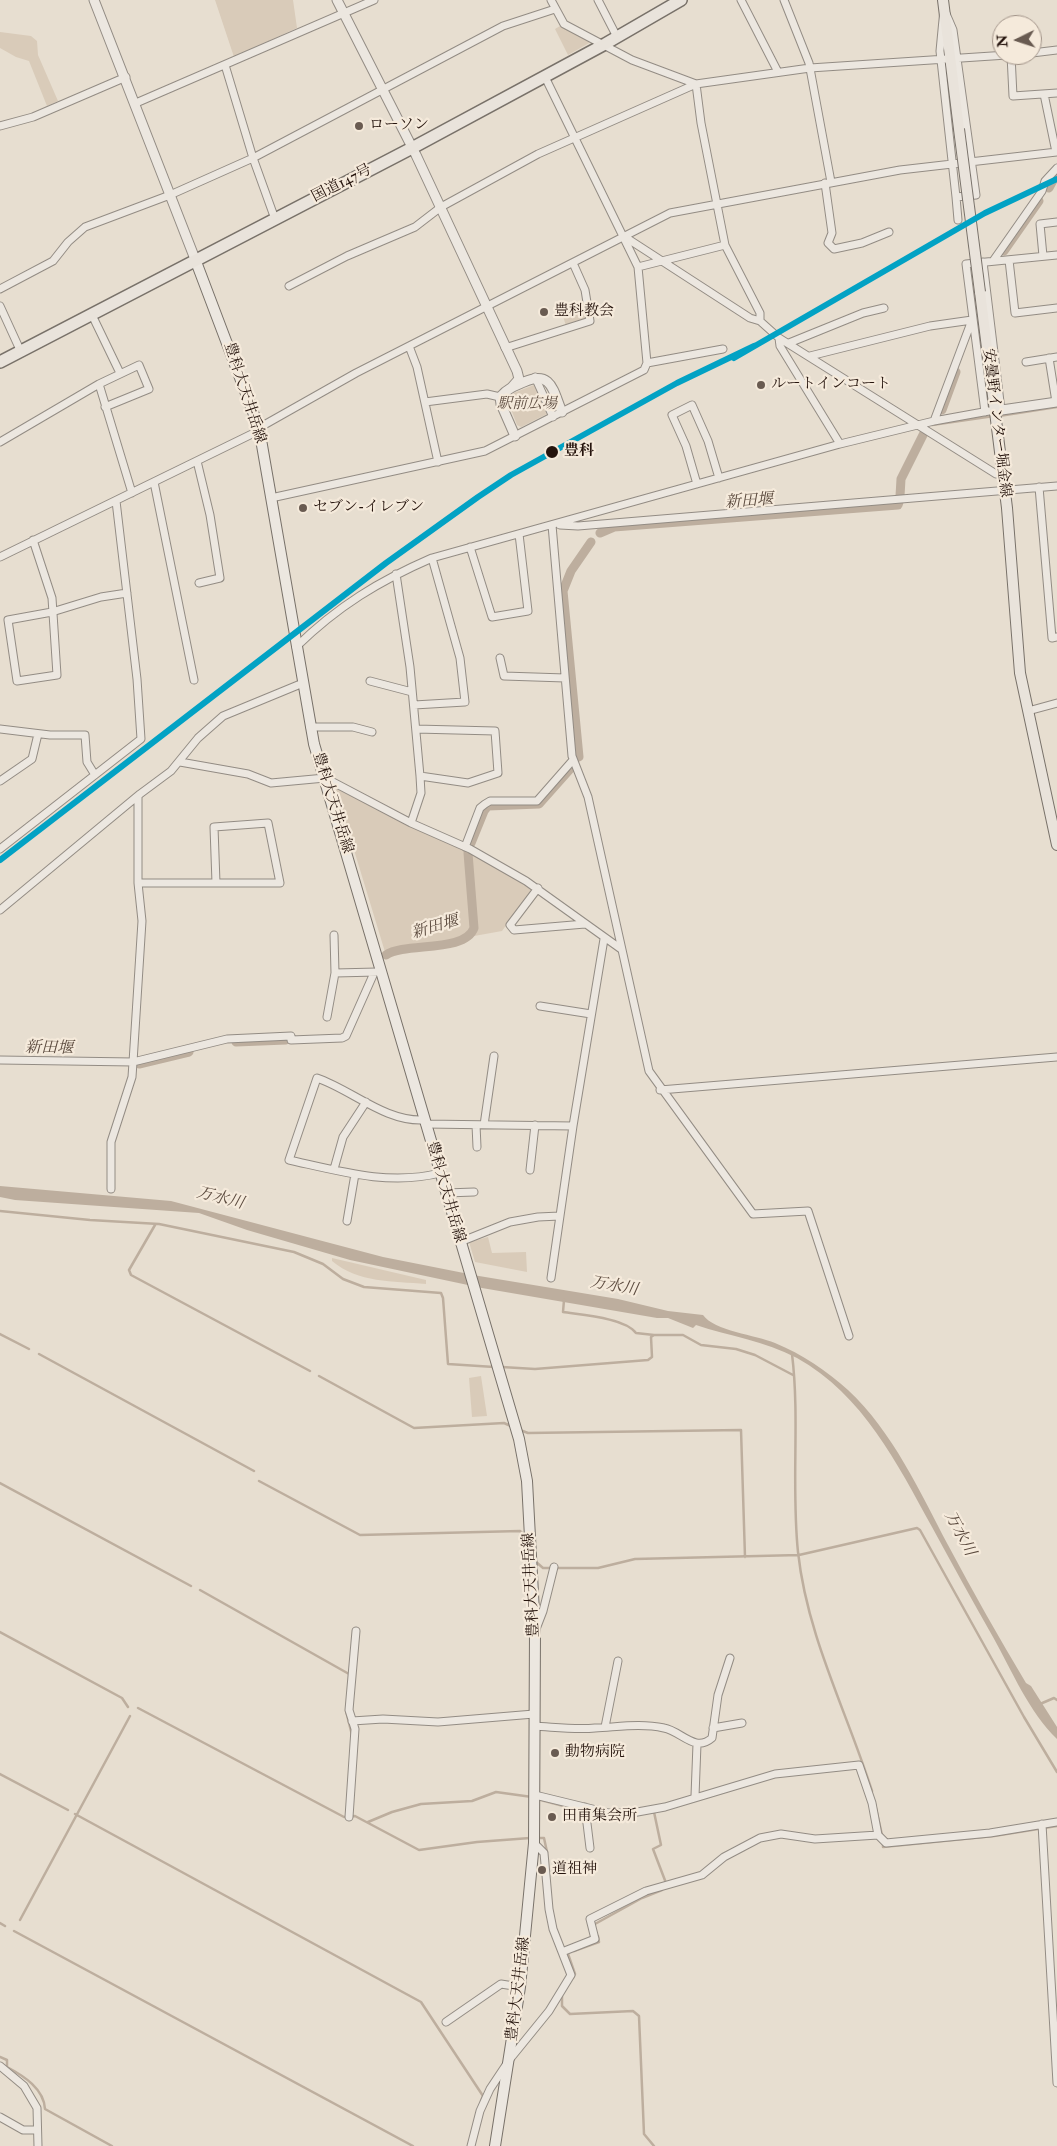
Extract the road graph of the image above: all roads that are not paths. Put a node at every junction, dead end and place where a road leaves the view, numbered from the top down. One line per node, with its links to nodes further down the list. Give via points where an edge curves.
1 (94, 0): 23 (street)
2 (337, 0): 12 (street)
3 (374, 0): 12 (street)
4 (551, 0): 11 (street)
5 (598, 0): 13 (street)
6 (681, 0): 9 (highway, 国道147号)
7 (741, 0): 22 (street)
8 (784, 0): 21 (street)
9 (666, 4): 13 (highway, 国道147号)
10 (943, 4): 18 (main road, 安曇野インター堀金線)
11 (555, 9): 14 (street, via 564,24); 26 (street, via 503,26)
12 (344, 13): 19 (street); 26 (street)
13 (616, 37): 14 (highway, 国道147号)
14 (605, 44): 24 (highway, 国道147号); 25 (street, via 632,60)
15 (1057, 50): 16 (street)
16 (1042, 52)
17 (992, 56): 18 (street)
18 (950, 59): 21 (street); 35 (street); 36 (street); 87 (main road, 安曇野インター堀金線, bridge)
19 (225, 65): 29 (street); 34 (street)
20 (1011, 65): 28 (street, via 1013,96)
21 (810, 68): 22 (street); 38 (street)
22 (778, 72): 25 (street)
23 (126, 77): 29 (street); 30 (street, via 33,117)
24 (545, 77): 31 (street); 32 (highway, 国道147号)
25 (696, 84): 31 (street); 41 (street)
26 (383, 90): 32 (street); 34 (street)
27 (1057, 93): 28 (street)
28 (1044, 94): 33 (street)
29 (136, 103): 39 (street)
30 (0, 126)
31 (575, 137): 42 (street); 47 (street)
32 (412, 148): 42 (street); 43 (highway, 国道147号)
33 (1057, 152): 35 (street)
34 (253, 158): 39 (street); 43 (street)
35 (972, 161): 36 (street); 40 (street, via 976,195)
36 (953, 163): 38 (street); 40 (street)
37 (1057, 168): 54 (street, via 1045,180 1042,191)
38 (828, 183): 41 (street); 46 (street, via 832,233 828,243 834,249 862,243)
39 (170, 195): 51 (street); 59 (street, via 85,228 52,261)
40 (956, 197): 44 (street)
41 (716, 202): 47 (street, via 670,212); 48 (street)
42 (441, 208): 58 (street, via 415,228 348,256); 61 (street)
43 (275, 218): 51 (highway, 国道147号)
44 (958, 220)
45 (1057, 222): 50 (street, via 1040,224)
46 (889, 232)
47 (625, 236): 52 (street); 56 (street); 57 (street)
48 (725, 244): 52 (street); 66 (street, via 760,313)
49 (1057, 255): 50 (street)
50 (1043, 256): 53 (street)
51 (195, 259): 64 (highway, 国道147号); 92 (main road, 豊科大天井岳線)
52 (660, 260): 57 (street); 66 (street, via 750,318)
53 (1009, 260): 54 (street); 63 (street, via 1015,313)
54 (993, 261): 55 (street)
55 (983, 262): 65 (street, via 966,264); 87 (street)
56 (573, 263): 61 (street); 70 (street, via 584,290 590,321)
57 (638, 267): 77 (street)
58 (289, 286)
59 (0, 288)
60 (0, 306): 72 (street)
61 (487, 307): 69 (street); 70 (street)
62 (884, 308): 68 (street, via 863,313)
63 (1057, 308)
64 (92, 314): 72 (highway, 国道147号); 79 (street)
65 (972, 320): 73 (street, via 930,326); 87 (street); 90 (street)
66 (760, 321): 67 (street)
67 (779, 338): 68 (street); 95 (street, via 780,346)
68 (789, 343): 73 (street)
69 (409, 346): 84 (street); 92 (street)
70 (505, 348): 78 (street)
71 (722, 349): 77 (street)
72 (21, 352): 75 (highway, 国道147号)
73 (810, 356): 91 (street)
74 (1053, 358): 76 (street); 85 (street)
75 (0, 362)
76 (1026, 362)
77 (647, 363): 88 (street, via 644,370)
78 (517, 371): 80 (street, via 524,377); 82 (street, via 519,379)
79 (120, 373): 81 (street); 86 (street, via 139,365 149,389)
80 (535, 377): 82 (street); 88 (street, via 548,381); 89 (street)
81 (99, 384): 86 (street); 94 (street)
82 (512, 387): 83 (street)
83 (500, 397): 84 (street, via 487,394); 93 (street, via 500,404)
84 (425, 402): 97 (street)
85 (1056, 402): 87 (street)
86 (105, 407): 105 (street)
87 (994, 411): 90 (street); 98 (main road, 安曇野インター堀金線)
88 (562, 412): 89 (street)
89 (553, 417): 93 (street)
90 (934, 421): 91 (street)
91 (918, 424): 95 (street); 98 (street, via 996,474)
92 (259, 428): 96 (street); 106 (main road, 豊科大天井岳線)
93 (515, 436): 97 (street, via 485,451)
94 (0, 442)
95 (840, 444): 99 (street)
96 (197, 461): 100 (street); 115 (street, via 220,578)
97 (438, 462): 106 (street)
98 (1003, 474): 104 (main road, 安曇野インター堀金線)
99 (719, 478): 101 (street); 101 (street, via 708,441 692,405 672,415 686,446)
100 (154, 482): 105 (street); 122 (street)
101 (697, 484): 108 (street)
102 (1057, 486): 103 (street)
103 (1039, 487): 104 (street); 118 (street, via 1052,638)
104 (1005, 490): 108 (street, via 578,526); 128 (main road, 安曇野インター堀金線, via 1020,673)
105 (132, 493): 107 (street)
106 (271, 498): 119 (main road, 豊科大天井岳線)
107 (116, 501): 110 (street); 116 (street)
108 (552, 525): 109 (street); 121 (street)
109 (519, 534): 111 (street); 111 (street, via 528,611 492,617)
110 (33, 540): 112 (street); 117 (street, via 52,598)
111 (470, 547): 113 (street)
112 (0, 557)
113 (432, 558): 114 (street); 127 (street, via 460,658 465,702)
114 (396, 574): 119 (street, via 366,590); 125 (street)
115 (199, 583)
116 (127, 593): 117 (street, via 101,597); 136 (street, via 141,739)
117 (52, 612): 117 (street, via 57,675 16,681 8,620)
118 (1057, 637)
119 (296, 647): 124 (main road, 豊科大天井岳線)
120 (500, 658): 121 (street, via 504,676)
121 (565, 678): 134 (street)
122 (194, 680)
123 (370, 681): 125 (street)
124 (303, 683): 129 (main road, 豊科大天井岳線); 135 (street, via 223,716 198,738)
125 (412, 692): 127 (street)
126 (1057, 703): 128 (street)
127 (414, 704): 131 (street)
128 (1028, 711): 142 (main road, 安曇野インター堀金線)
129 (310, 727): 132 (street, via 353,727); 138 (main road, 豊科大天井岳線)
130 (0, 729): 133 (street)
131 (416, 729): 137 (street); 137 (street, via 495,731 498,773 468,783)
132 (372, 732)
133 (38, 734): 136 (street, via 85,735 87,762); 139 (street, via 32,759)
134 (573, 760): 143 (street, via 538,801 490,801 480,808); 152 (street, via 588,797)
135 (180, 762): 138 (street, via 248,774 271,783); 140 (street)
136 (95, 774): 144 (street)
137 (420, 776): 141 (street, via 421,793)
138 (324, 778): 141 (street); 153 (main road, 豊科大天井岳線)
139 (0, 781)
140 (138, 796): 145 (street); 148 (street)
141 (412, 823): 143 (street)
142 (1056, 840)
143 (465, 847): 147 (street)
144 (0, 849)
145 (138, 883): 146 (street); 161 (street, via 142,921)
146 (216, 883): 146 (street, via 214,827 268,823 280,883)
147 (538, 888): 149 (street); 149 (street, via 510,925 514,930)
148 (0, 910)
149 (585, 924): 151 (street)
150 (334, 935): 154 (street)
151 (604, 939): 152 (street); 156 (street)
152 (620, 949): 162 (street, via 648,1072)
153 (377, 972): 154 (street); 161 (street, via 346,1036 342,1038 227,1039); 164 (main road, 豊科大天井岳線)
154 (335, 973): 157 (street)
155 (540, 1006): 156 (street)
156 (591, 1014): 167 (street)
157 (327, 1017)
158 (494, 1056): 165 (street)
159 (1057, 1057): 162 (street)
160 (0, 1060): 161 (street)
161 (133, 1062): 173 (street, via 132,1077 111,1142)
162 (660, 1090): 180 (street, via 753,1214 808,1211)
163 (366, 1102): 164 (street); 169 (street, via 343,1137); 169 (street, via 317,1078 289,1160)
164 (425, 1122): 165 (street); 171 (main road, 豊科大天井岳線)
165 (480, 1125): 166 (street); 168 (street)
166 (535, 1125): 167 (street); 170 (street)
167 (573, 1126): 176 (street)
168 (477, 1147)
169 (334, 1170): 172 (street)
170 (530, 1170)
171 (440, 1173): 172 (street, via 421,1177 376,1178); 175 (main road, 豊科大天井岳線)
172 (355, 1174): 177 (street)
173 (111, 1189)
174 (474, 1192): 175 (street)
175 (446, 1193): 178 (main road, 豊科大天井岳線)
176 (560, 1216): 178 (street, via 510,1222); 179 (street)
177 (347, 1221)
178 (460, 1242): 183 (main road, 豊科大天井岳線, via 524,1460)
179 (551, 1278)
180 (849, 1336)
181 (554, 1567): 183 (street)
182 (356, 1631): 187 (street, via 349,1710)
183 (535, 1632): 186 (main road, 豊科大天井岳線)
184 (730, 1658): 191 (street, via 718,1695)
185 (618, 1661): 190 (street)
186 (534, 1714): 187 (street, via 438,1722); 189 (main road, 豊科大天井岳線)
187 (352, 1721): 196 (street, via 355,1729)
188 (742, 1724): 191 (street)
189 (534, 1726): 190 (street); 193 (main road, 豊科大天井岳線)
190 (605, 1727): 192 (street, via 665,1728)
191 (713, 1728): 192 (street, via 712,1738)
192 (697, 1744): 194 (street)
193 (534, 1796): 195 (street); 200 (main road, 豊科大天井岳線)
194 (695, 1796): 195 (street, via 664,1807 632,1813 609,1813); 199 (street, via 775,1774 859,1765 872,1803)
195 (585, 1807): 201 (street)
196 (349, 1817)
197 (1057, 1822): 198 (street)
198 (1042, 1824): 199 (street, via 990,1833 886,1843); 207 (street)
199 (878, 1835): 202 (street, via 815,1839 781,1834 760,1838 742,1846 702,1874 646,1891 593,1917 589,1920 595,1939)
200 (534, 1843): 202 (street, via 544,1853 549,1909); 203 (main road, 豊科大天井岳線)
201 (590, 1848)
202 (562, 1952): 205 (street, via 571,1975 548,2011)
203 (520, 1987): 204 (street, via 501,1984); 205 (main road, 豊科大天井岳線)
204 (446, 2022)
205 (510, 2058): 211 (street, via 480,2111); 212 (main road, 豊科大天井岳線)
206 (0, 2066): 209 (street, via 24,2086 37,2108)
207 (1057, 2083)
208 (0, 2117): 209 (street, via 23,2130)
209 (37, 2130): 210 (street)
210 (38, 2146)
211 (471, 2146)
212 (496, 2146)

